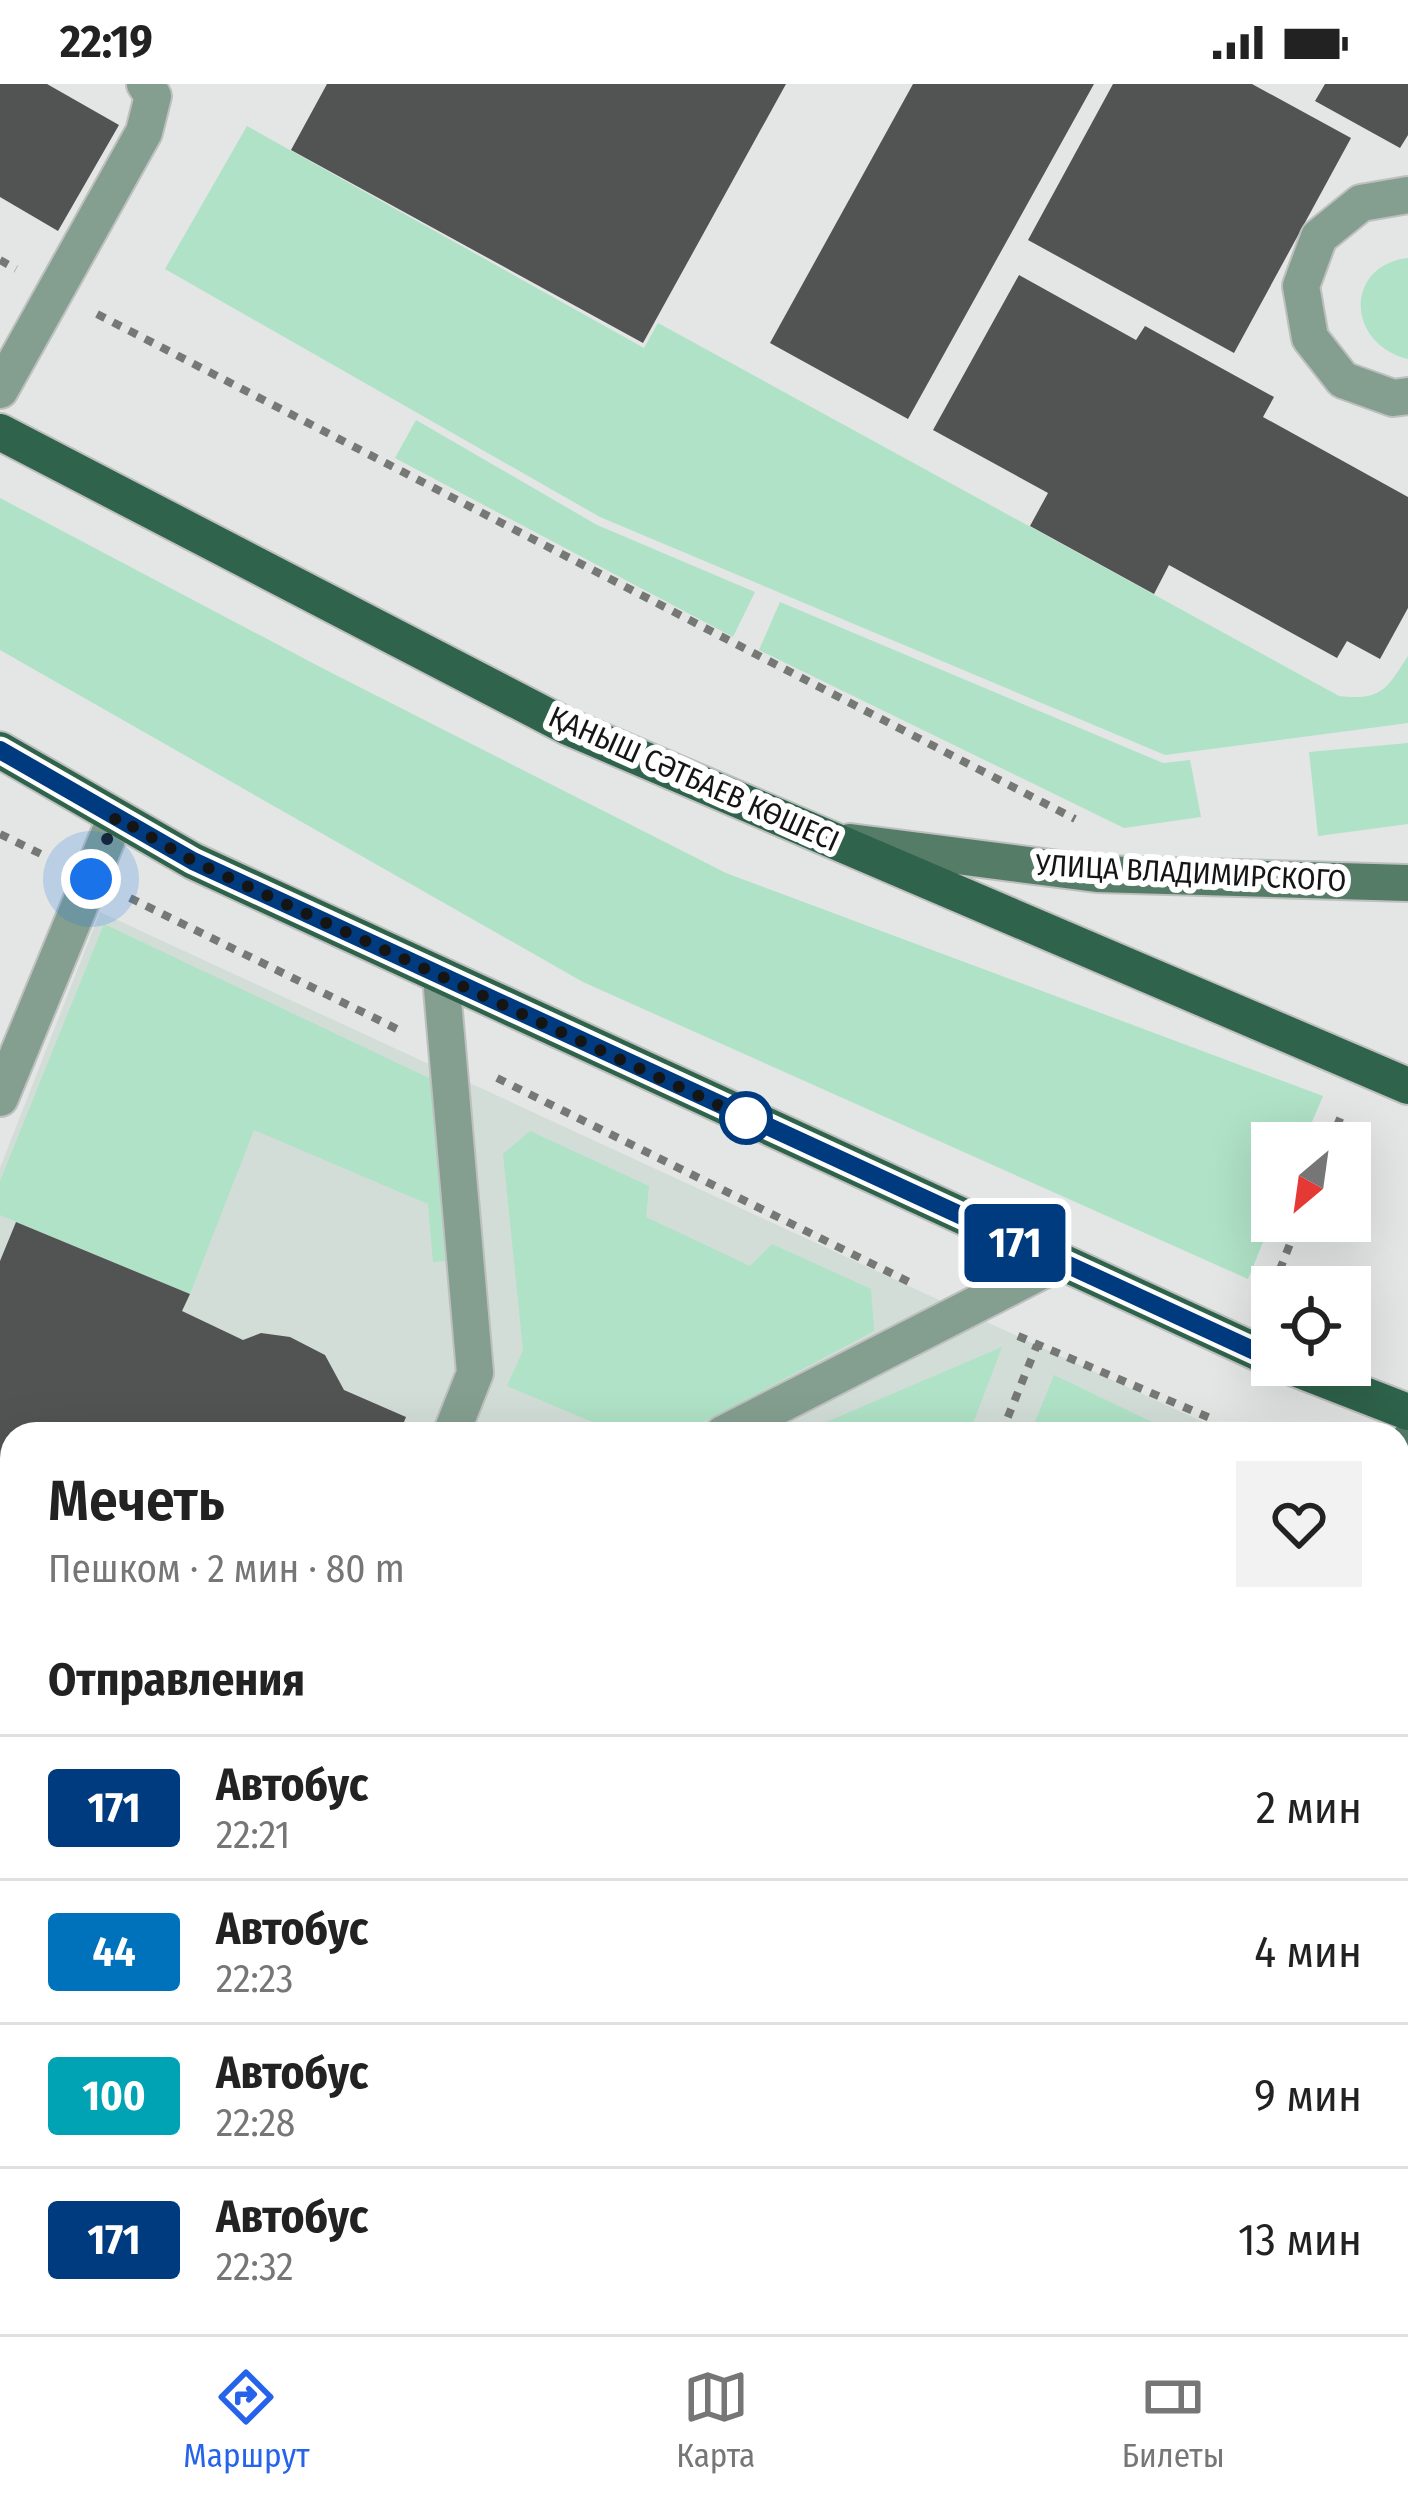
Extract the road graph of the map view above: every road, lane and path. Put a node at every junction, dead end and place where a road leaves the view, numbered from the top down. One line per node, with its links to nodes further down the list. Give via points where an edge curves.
1 (145, 84): 4 (street, via 153,96 144,132)
2 (1408, 195): 6 (street, via 1360,203 1319,236 1301,286 1310,338 1343,380 1393,398)
3 (0, 260): 4 (path)
4 (54, 291): 5 (street); 10 (path)
5 (0, 390)
6 (1408, 395)
7 (0, 432): 12 (main road, ҚАНЫШ СӘТБАЕВ КӨШЕСІ, via 568,727)
8 (0, 750): 9 (main road)
9 (116, 817): 13 (street); 15 (main road)
10 (1090, 826)
11 (0, 834): 13 (path)
12 (832, 840): 14 (street, УЛИЦА ВЛАДИМИРСКОГО, via 1097,874); 17 (main road, ҚАНЫШ СӘТБАЕВ КӨШЕСІ)
13 (91, 879): 16 (path); 18 (street)
14 (1408, 883)
15 (441, 976): 16 (street); 21 (main road)
16 (448, 1054): 22 (path); 28 (street, via 475,1373)
17 (1408, 1086)
18 (0, 1098)
19 (1341, 1116): 20 (path)
20 (1339, 1122)
21 (1057, 1263): 22 (street); 24 (main road)
22 (966, 1310): 23 (path); 29 (street)
23 (1037, 1345): 27 (path); 30 (path)
24 (1251, 1350)
25 (1341, 1386): 26 (main road)
26 (1408, 1412)
27 (1210, 1418)
28 (456, 1422)
29 (747, 1422)
30 (1006, 1422)

